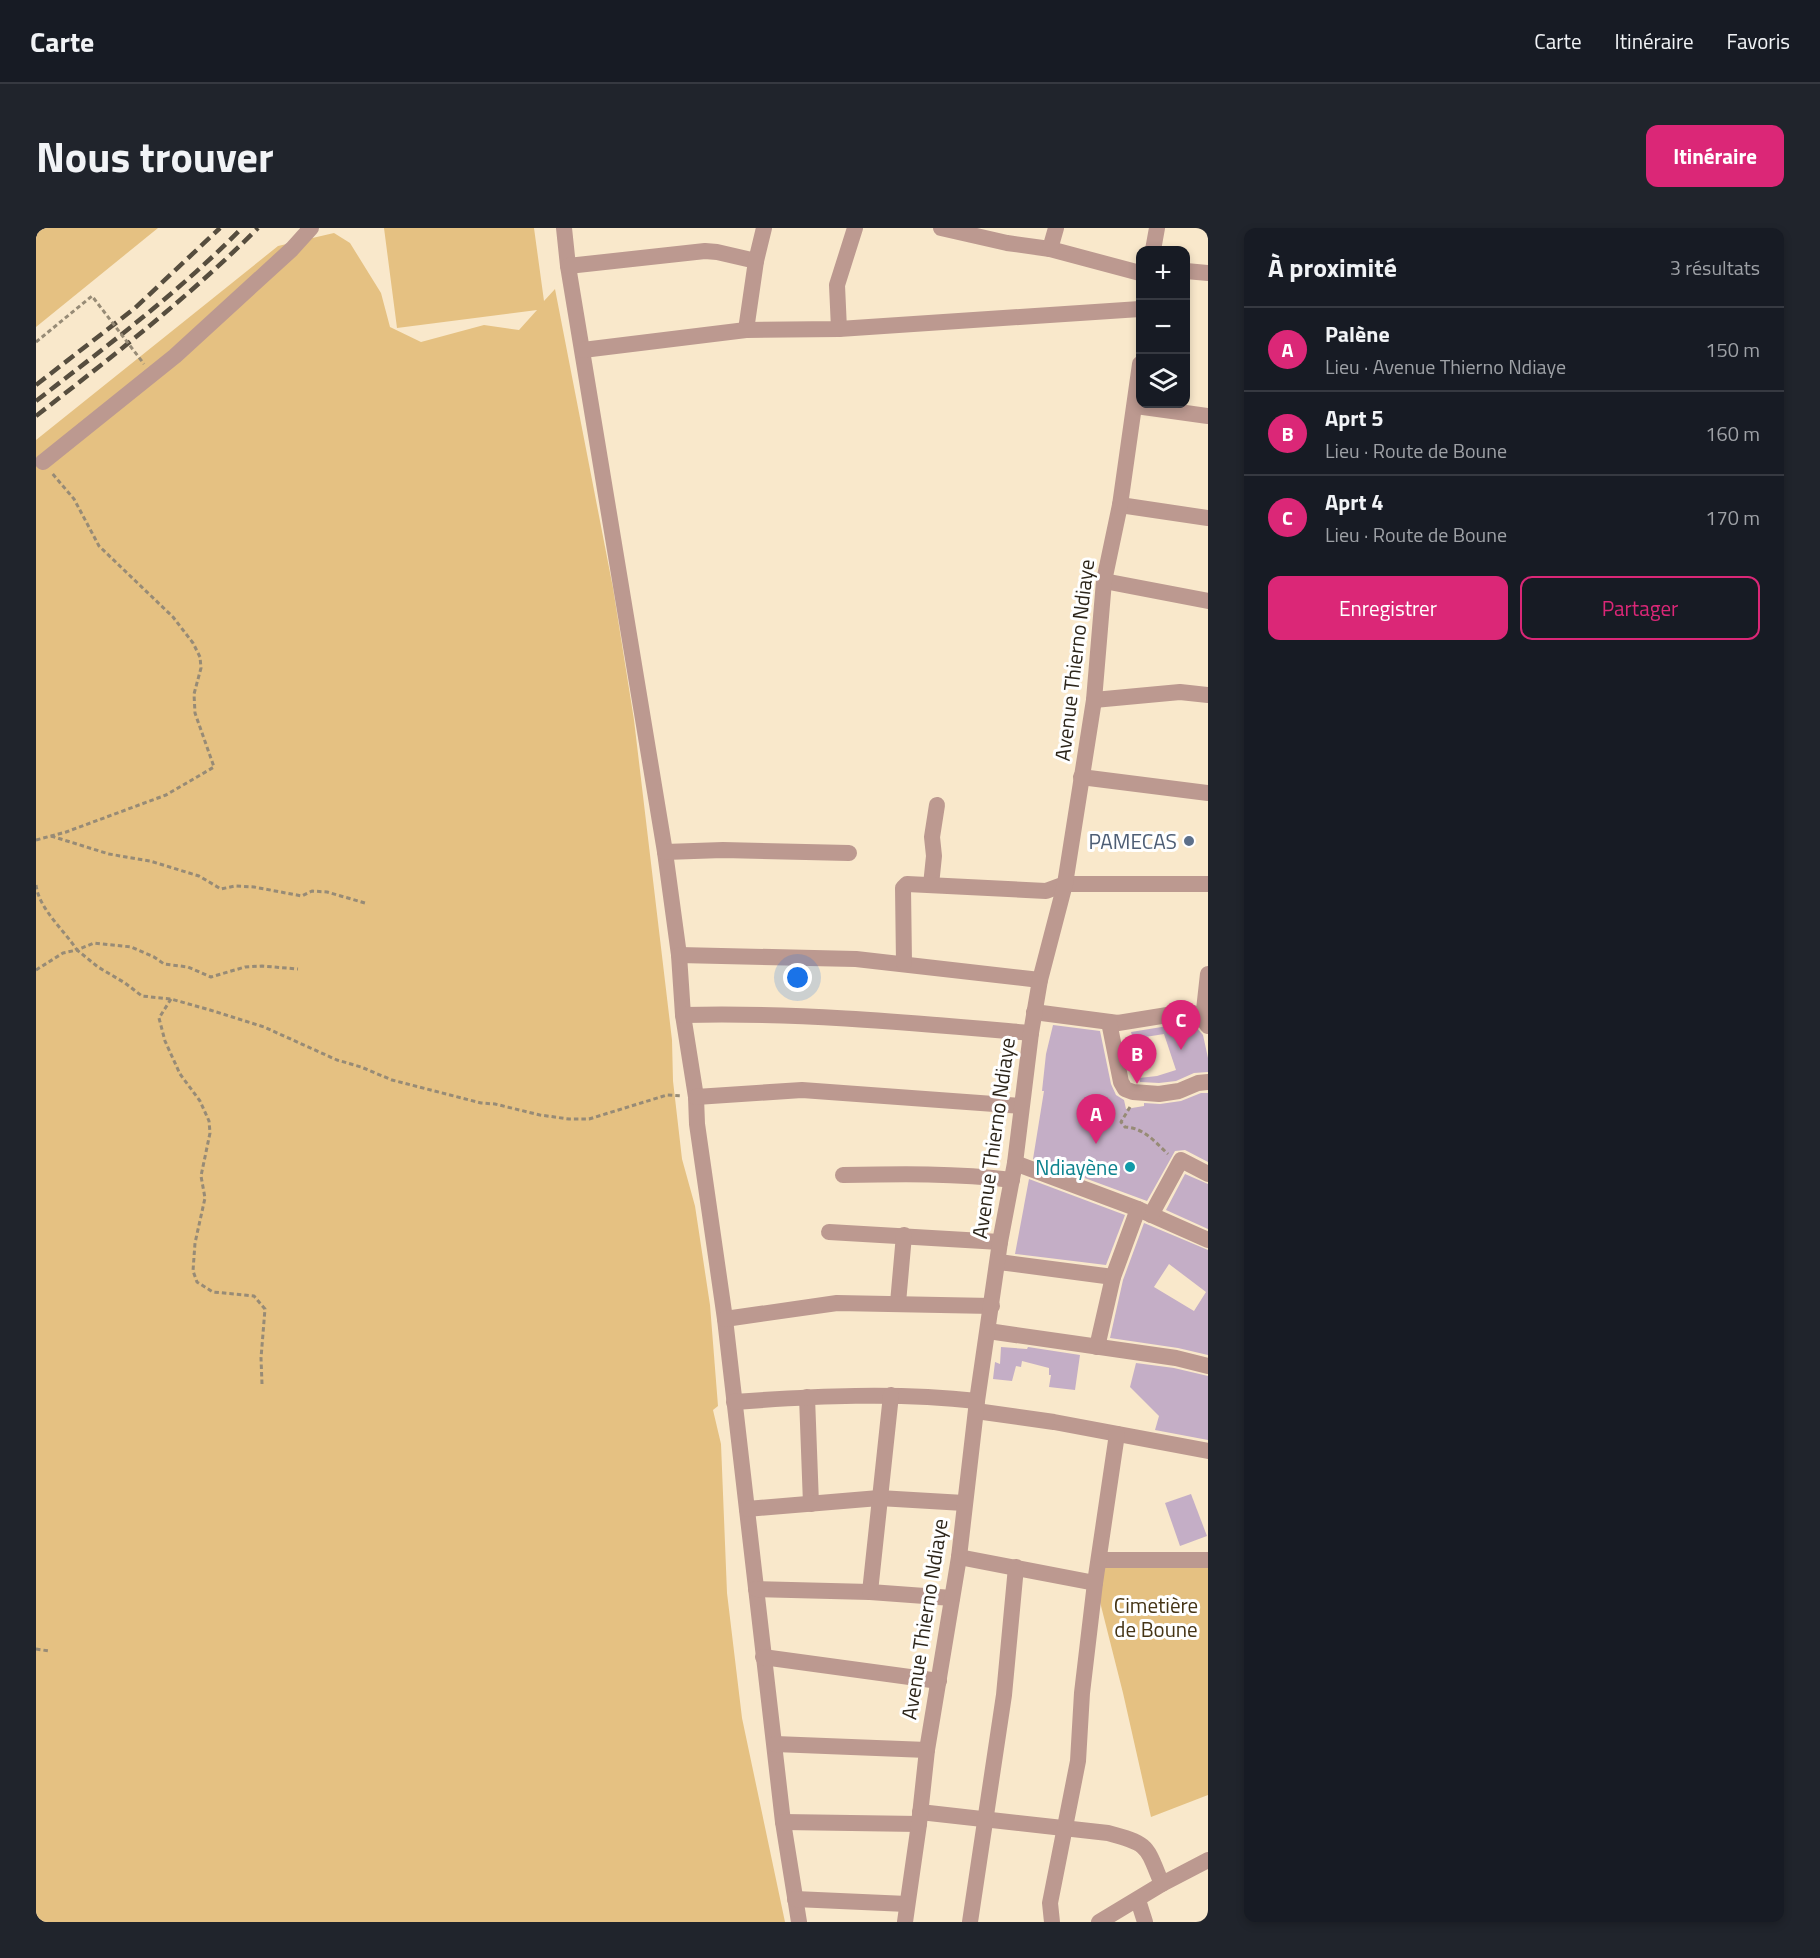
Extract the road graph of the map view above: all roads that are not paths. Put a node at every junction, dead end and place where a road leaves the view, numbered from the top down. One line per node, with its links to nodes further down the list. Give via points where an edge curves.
1 (311, 228): 22 (street, via 175,356)
2 (564, 228): 11 (street)
3 (764, 228): 10 (street)
4 (855, 228): 16 (street, via 837,285)
5 (941, 228): 9 (street)
6 (1056, 228): 9 (street)
7 (1157, 228): 8 (street)
8 (1154, 246)
9 (1050, 249): 13 (street)
10 (756, 261): 11 (street, via 705,251); 17 (street)
11 (568, 266): 18 (street)
12 (1190, 271): 14 (street)
13 (1136, 272)
14 (1208, 273)
15 (1136, 309): 16 (street)
16 (839, 329): 17 (street)
17 (746, 330): 18 (street)
18 (583, 350): 32 (street)
19 (1136, 406): 23 (street, Avenue Thierno Ndiaye)
20 (1150, 408): 21 (street)
21 (1208, 416)
22 (43, 462)
23 (1120, 505): 24 (street); 25 (street, Avenue Thierno Ndiaye)
24 (1208, 518)
25 (1104, 581): 26 (street); 28 (street, Avenue Thierno Ndiaye)
26 (1208, 601)
27 (1208, 695): 28 (street, via 1180,692)
28 (1094, 700): 29 (street, Avenue Thierno Ndiaye)
29 (1081, 777): 30 (street); 34 (street, Avenue Thierno Ndiaye)
30 (1208, 793)
31 (937, 805): 36 (street)
32 (665, 852): 33 (street); 37 (street)
33 (849, 853)
34 (1065, 884): 35 (street); 36 (street, via 1046,891); 40 (street, Avenue Thierno Ndiaye)
35 (1208, 884)
36 (931, 885): 38 (street, via 907,884 903,888)
37 (679, 955): 38 (street); 42 (street)
38 (903, 963): 40 (street)
39 (1208, 974): 44 (street)
40 (1041, 980): 41 (street, Avenue Thierno Ndiaye)
41 (1034, 1012): 43 (street); 45 (street, Avenue Thierno Ndiaye)
42 (683, 1015): 45 (street, via 858,1019); 47 (street)
43 (1109, 1022): 44 (street, via 1186,1012); 46 (street, via 1125,1089 1160,1094)
44 (1205, 1023)
45 (1031, 1033): 48 (street, Avenue Thierno Ndiaye)
46 (1208, 1082)
47 (696, 1097): 48 (street, via 802,1090); 62 (street)
48 (1021, 1106): 49 (street, Avenue Thierno Ndiaye)
49 (1015, 1163): 52 (street, Avenue Thierno Ndiaye); 53 (street)
50 (1208, 1174): 53 (street, via 1181,1160)
51 (843, 1175): 52 (street, via 940,1174)
52 (1012, 1180): 57 (street, Avenue Thierno Ndiaye)
53 (1145, 1212): 56 (street); 59 (street)
54 (829, 1232): 55 (street)
55 (904, 1235): 57 (street); 60 (street)
56 (1208, 1240)
57 (1000, 1242): 58 (street, Avenue Thierno Ndiaye)
58 (999, 1262): 59 (street); 61 (street, Avenue Thierno Ndiaye)
59 (1113, 1277): 64 (street)
60 (898, 1303): 61 (street); 62 (street, via 837,1303)
61 (992, 1306): 63 (street, Avenue Thierno Ndiaye)
62 (725, 1319): 68 (street)
63 (988, 1331): 64 (street); 69 (street, Avenue Thierno Ndiaye)
64 (1098, 1347): 65 (street)
65 (1208, 1366)
66 (891, 1395): 67 (street); 69 (street, via 933,1396); 72 (street)
67 (807, 1397): 68 (street); 74 (street)
68 (734, 1402): 75 (street)
69 (976, 1406): 70 (street); 73 (street, Avenue Thierno Ndiaye)
70 (1117, 1434): 71 (street); 77 (street)
71 (1208, 1451)
72 (879, 1498): 73 (street); 74 (street); 82 (street)
73 (964, 1503): 76 (street, Avenue Thierno Ndiaye)
74 (811, 1504): 75 (street)
75 (747, 1509): 81 (street)
76 (959, 1557): 79 (street); 83 (street, Avenue Thierno Ndiaye)
77 (1099, 1560): 78 (street); 80 (street)
78 (1208, 1560)
79 (1016, 1567): 80 (street); 89 (street, via 1004,1695)
80 (1095, 1583): 91 (street, via 1078,1761)
81 (756, 1589): 82 (street); 84 (street)
82 (870, 1592): 83 (street)
83 (952, 1598): 85 (street, Avenue Thierno Ndiaye)
84 (763, 1657): 85 (street); 86 (street)
85 (939, 1681): 87 (street, Avenue Thierno Ndiaye)
86 (775, 1744): 87 (street); 90 (street)
87 (927, 1750): 88 (street, Avenue Thierno Ndiaye)
88 (920, 1818): 89 (street); 90 (street); 96 (street, Avenue Thierno Ndiaye)
89 (984, 1821): 91 (street); 99 (street)
90 (783, 1822): 94 (street)
91 (1066, 1827): 93 (street, via 1108,1833 1140,1843 1148,1851); 100 (street, via 1050,1903)
92 (1206, 1866): 93 (street)
93 (1162, 1884): 95 (street)
94 (795, 1899): 96 (street); 97 (street)
95 (1138, 1900): 101 (street); 102 (street)
96 (907, 1904): 98 (street, Avenue Thierno Ndiaye)
97 (799, 1922)
98 (905, 1922)
99 (970, 1922)
100 (1052, 1922)
101 (1099, 1922)
102 (1145, 1922)

